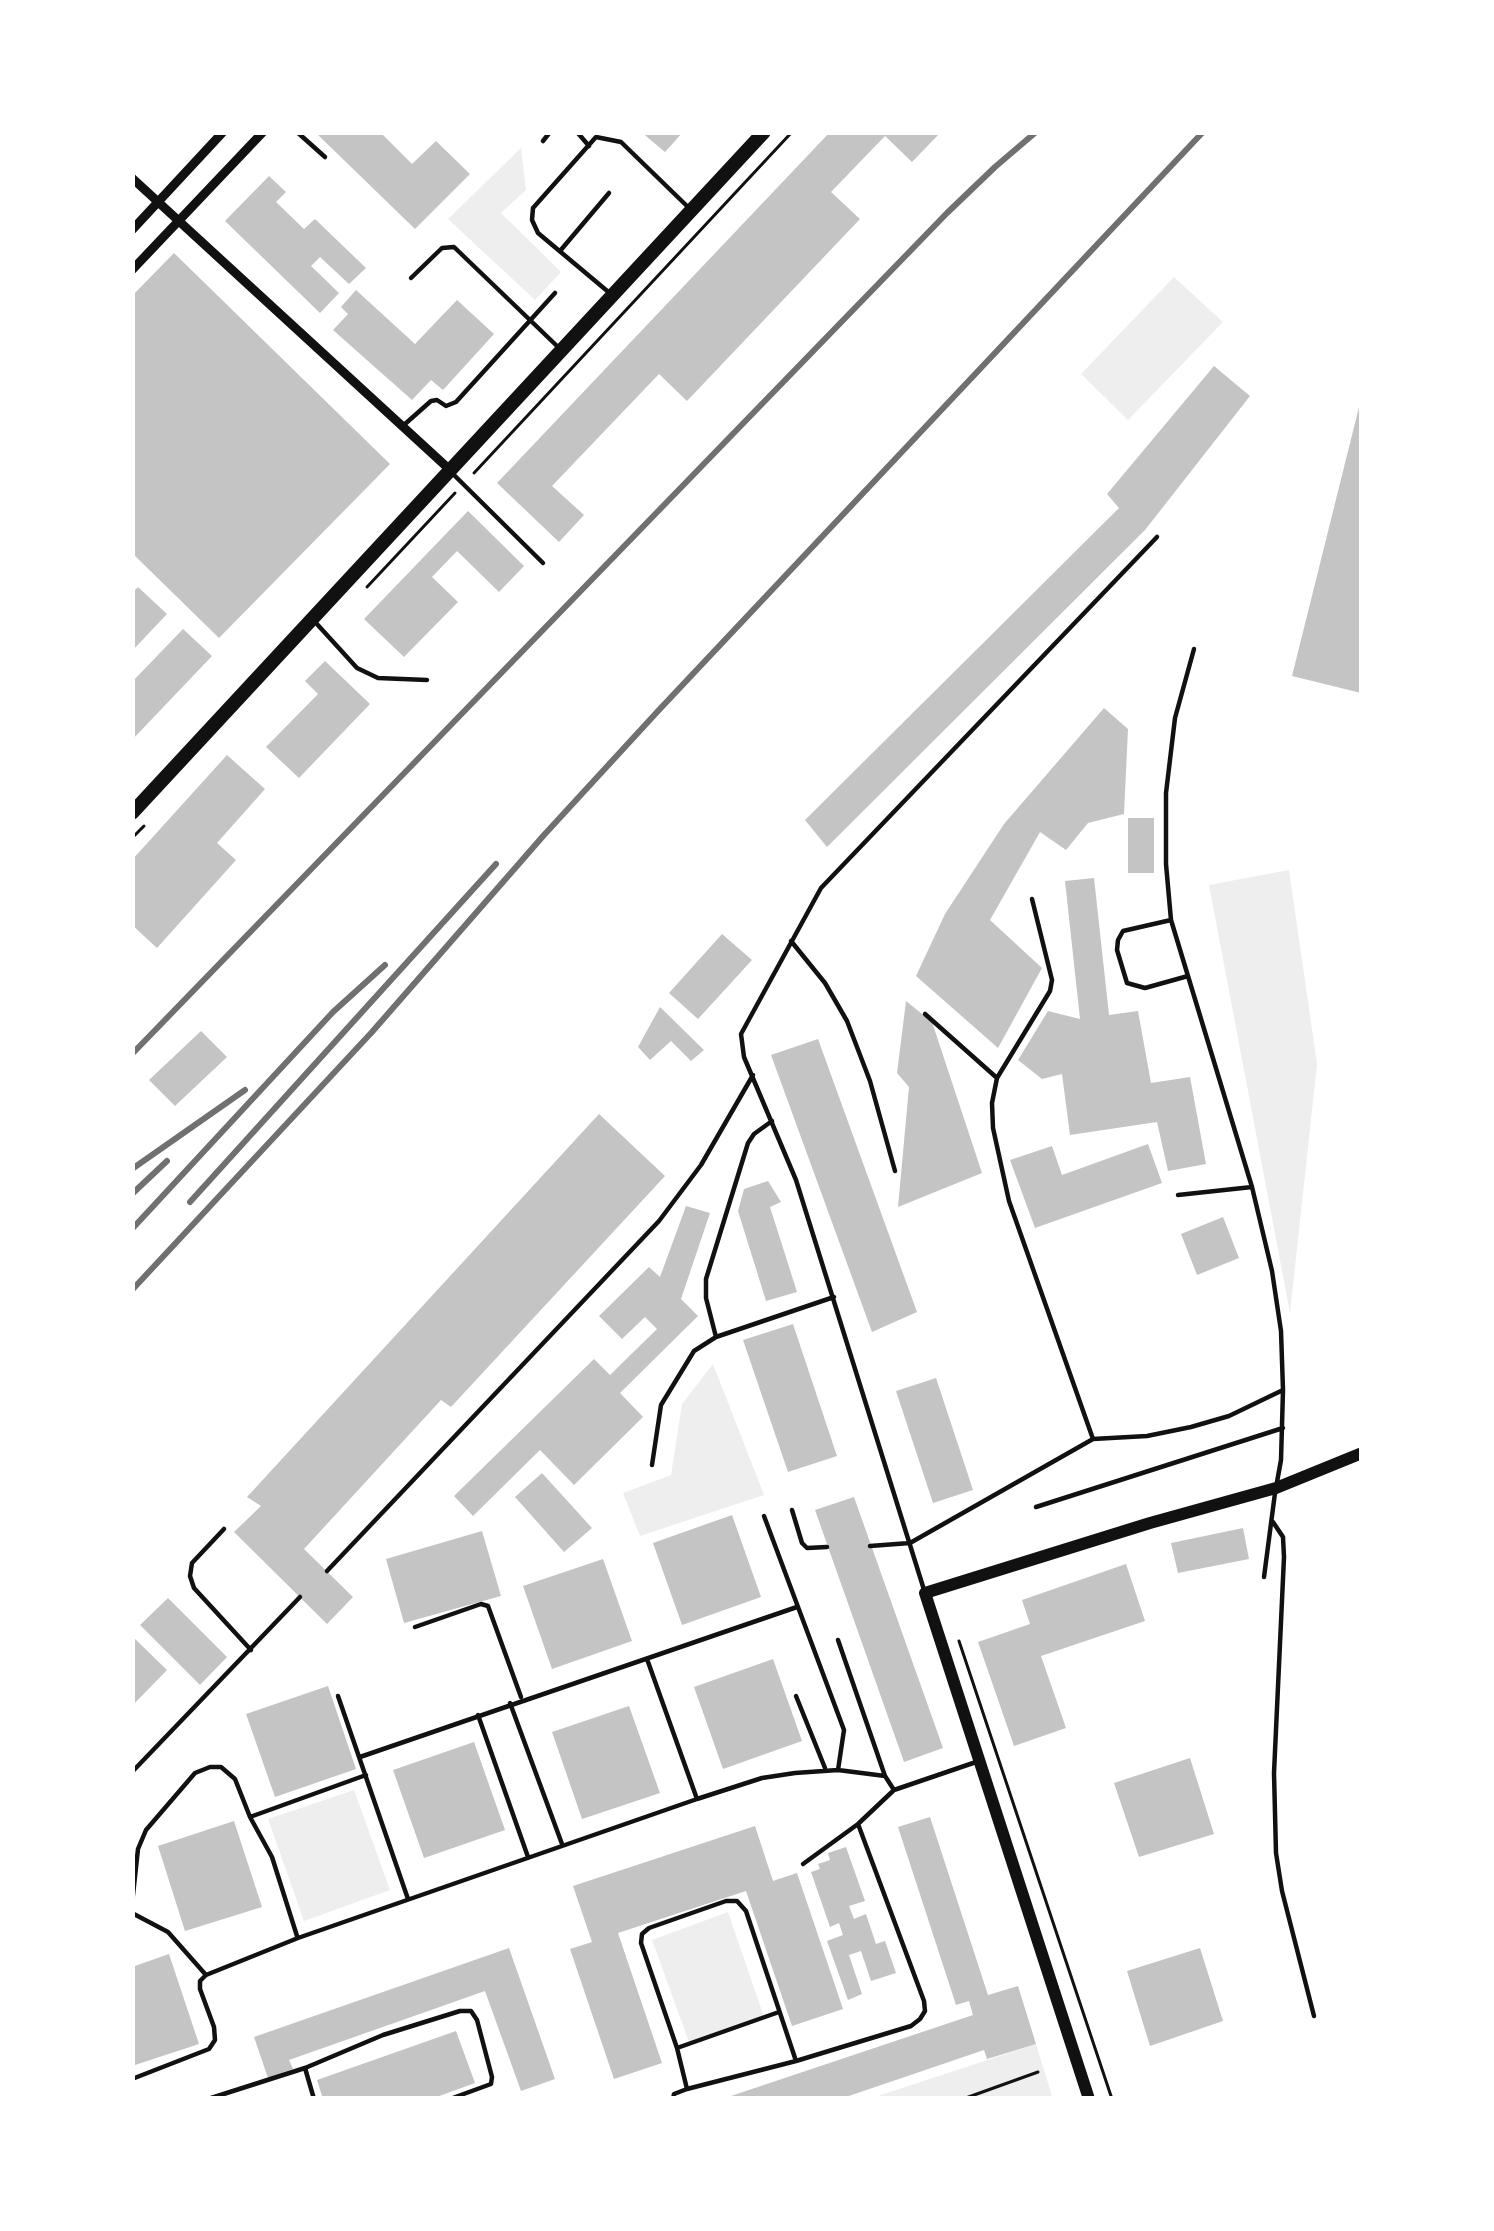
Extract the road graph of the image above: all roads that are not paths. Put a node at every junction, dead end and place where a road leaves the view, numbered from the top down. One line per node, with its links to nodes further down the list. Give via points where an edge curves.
1 (223, 132): 12 (street)
2 (262, 132): 14 (street)
3 (297, 132): 9 (lane)
4 (550, 132): 7 (lane)
5 (577, 132): 8 (lane)
6 (764, 132): 13 (main road)
7 (543, 141)
8 (589, 146): 13 (lane, via 596,137 621,142); 16 (lane, via 533,208 538,233)
9 (325, 157)
10 (132, 178): 12 (street)
11 (609, 193): 16 (lane)
12 (158, 203): 14 (street); 15 (street)
13 (690, 210): 20 (main road)
14 (177, 222): 17 (street); 23 (street)
15 (132, 230)
16 (560, 251): 20 (lane)
17 (132, 270)
18 (411, 278): 21 (lane, via 442,248 454,247)
19 (555, 293): 21 (lane)
20 (612, 295): 22 (main road)
21 (530, 319): 22 (lane); 23 (lane, via 456,402 430,401)
22 (561, 350): 24 (main road)
23 (402, 427): 24 (street)
24 (449, 470): 26 (lane); 27 (main road)
25 (1156, 537): 33 (lane, via 821,888)
26 (543, 563)
27 (312, 619): 29 (lane, via 357,668 378,678); 30 (main road)
28 (1194, 649): 32 (lane, via 1166,794)
29 (428, 680)
30 (132, 813)
31 (1032, 899): 37 (lane, via 1050,991)
32 (1171, 920): 34 (lane); 34 (lane, via 1123,932 1118,950 1127,983 1145,988)
33 (791, 941): 36 (lane, via 741,1034); 39 (lane, via 847,1021)
34 (1189, 976): 40 (lane)
35 (925, 1014): 37 (lane)
36 (753, 1075): 38 (lane); 58 (lane, via 659,1221)
37 (997, 1078): 46 (lane, via 993,1128 1010,1201)
38 (772, 1120): 42 (lane); 43 (lane, via 748,1143 706,1279)
39 (895, 1171)
40 (1252, 1187): 41 (lane); 44 (lane, via 1281,1331)
41 (1178, 1195)
42 (835, 1297): 43 (lane); 55 (lane)
43 (716, 1337): 48 (lane, via 694,1352 661,1405)
44 (1283, 1390): 45 (lane); 46 (lane, via 1191,1427)
45 (1283, 1428): 49 (lane); 50 (lane)
46 (1093, 1439): 55 (lane)
47 (1362, 1453): 49 (street)
48 (652, 1465)
49 (1276, 1488): 53 (lane); 60 (street)
50 (1036, 1507)
51 (792, 1510): 57 (lane, via 802,1544)
52 (764, 1516): 62 (lane)
53 (1273, 1522): 59 (lane); 92 (lane, via 1284,1557 1276,1853)
54 (224, 1529): 65 (lane, via 190,1576)
55 (910, 1544): 56 (lane); 60 (lane)
56 (870, 1546)
57 (826, 1547)
58 (326, 1570)
59 (1264, 1576)
60 (925, 1593): 73 (street)
61 (300, 1597): 65 (lane)
62 (797, 1606): 66 (lane); 74 (lane, via 844,1730)
63 (415, 1627): 69 (lane, via 488,1606)
64 (838, 1640): 78 (lane)
65 (250, 1649): 76 (lane)
66 (647, 1659): 69 (lane); 80 (lane)
67 (338, 1696): 72 (lane)
68 (796, 1696): 75 (lane)
69 (522, 1700): 70 (lane)
70 (510, 1703): 71 (lane); 83 (lane)
71 (478, 1714): 72 (lane); 84 (lane)
72 (360, 1756): 77 (lane)
73 (979, 1761): 79 (lane); 102 (street)
74 (838, 1770): 75 (lane); 78 (lane)
75 (826, 1771): 80 (lane, via 762,1778)
76 (132, 1772)
77 (366, 1775): 81 (lane); 86 (lane)
78 (885, 1776): 79 (lane)
79 (894, 1790): 82 (lane)
80 (697, 1798): 83 (lane)
81 (250, 1816): 87 (lane, via 221,1767 194,1773 146,1830); 89 (lane)
82 (858, 1824): 85 (lane); 94 (lane, via 926,2011 911,2026)
83 (562, 1845): 84 (lane)
84 (528, 1857): 86 (lane)
85 (803, 1864)
86 (408, 1899): 89 (lane)
87 (132, 1904)
88 (132, 1912): 90 (lane, via 168,1932)
89 (298, 1938): 90 (lane)
90 (206, 1975): 96 (lane, via 200,1989 214,2027 208,2049)
91 (779, 2012): 93 (lane); 93 (lane, via 746,1911 736,1901 706,1907 649,1928 640,1943); 94 (lane)
92 (1314, 2016)
93 (677, 2048): 97 (lane)
94 (796, 2060): 97 (lane)
95 (305, 2068): 98 (lane); 99 (lane); 100 (lane, via 471,2011 491,2084)
96 (132, 2079)
97 (687, 2089): 101 (lane)
98 (208, 2099)
99 (314, 2099)
100 (450, 2099)
101 (673, 2099)
102 (1089, 2099)

